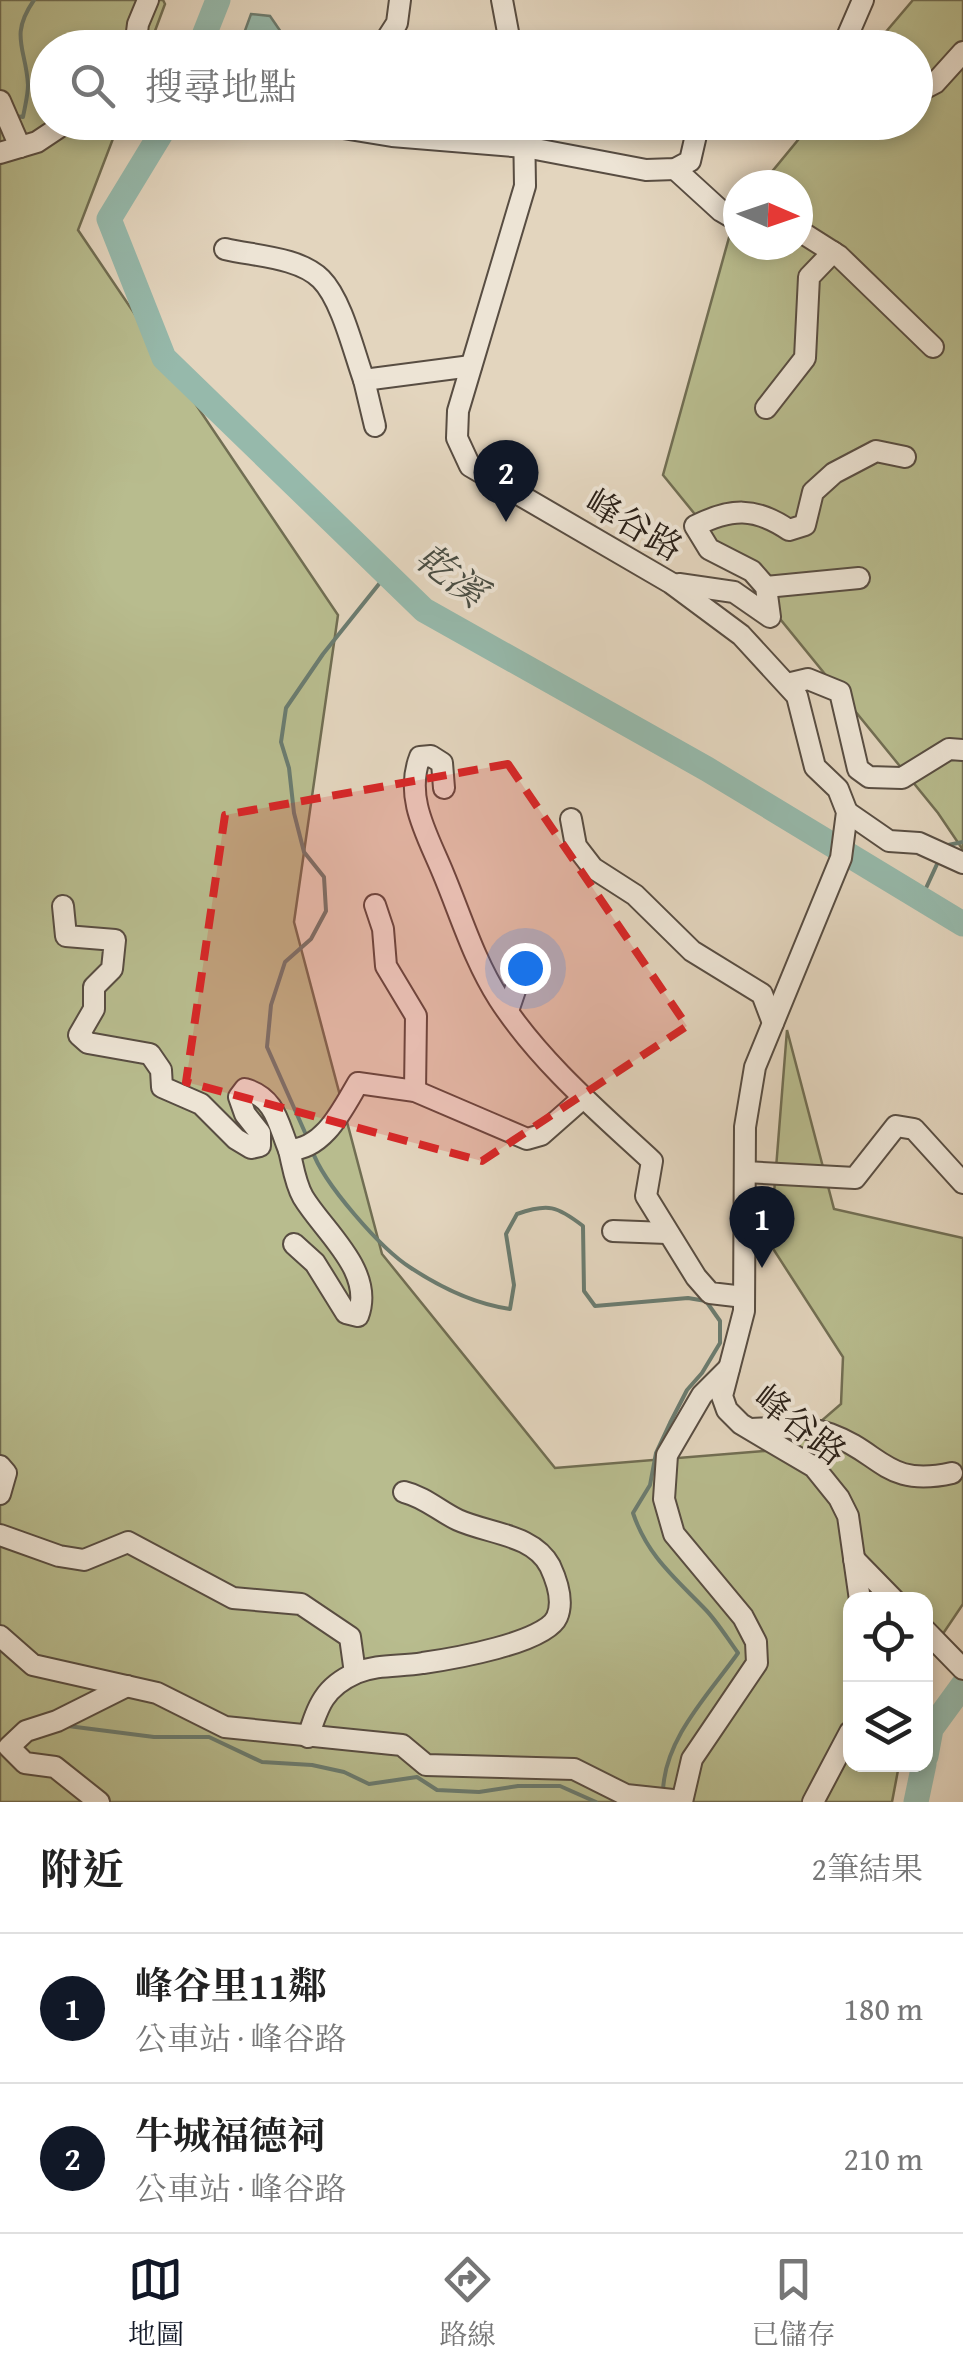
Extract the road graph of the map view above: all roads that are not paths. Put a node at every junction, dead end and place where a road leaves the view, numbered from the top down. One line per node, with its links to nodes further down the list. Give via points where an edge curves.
1 (148, 0): 5 (street)
2 (400, 0): 6 (street)
3 (502, 0): 7 (street)
4 (863, 0): 8 (street)
5 (137, 30)
6 (392, 30)
7 (508, 30)
8 (850, 30)
9 (963, 52): 10 (street)
10 (933, 84)
11 (0, 101): 17 (street)
12 (41, 140): 17 (street)
13 (441, 140): 16 (street)
14 (525, 140): 16 (street, 峰谷路)
15 (695, 140): 18 (street, via 690,161)
16 (526, 147): 18 (street, via 646,170); 24 (street, 峰谷路, via 525,186)
17 (10, 150)
18 (675, 169): 19 (street)
19 (723, 212)
20 (813, 239): 22 (street)
21 (225, 249): 25 (street, via 296,265 321,278)
22 (833, 252): 23 (street); 26 (street, via 809,277 805,358)
23 (932, 347)
24 (471, 366): 25 (street); 30 (street, 峰谷路, via 457,438 470,466)
25 (364, 380): 27 (street)
26 (766, 408)
27 (375, 426)
28 (905, 457): 31 (street, via 876,451 852,461 813,492 805,525 789,530 743,512 721,513 696,526 708,549 752,570)
29 (859, 578): 31 (street)
30 (671, 583): 31 (street, via 734,592 770,617); 32 (street, 峰谷路, via 741,635)
31 (766, 586)
32 (787, 684): 33 (street, via 808,680 840,692 858,769 868,777 902,778 948,749); 35 (street, 峰谷路, via 797,696 814,767 838,788)
33 (963, 750)
34 (444, 788): 41 (street, via 442,763 420,757 413,790 422,823 464,932)
35 (847, 812): 37 (street, 峰谷路, via 888,841 919,843); 42 (street, 峰谷路, via 841,858)
36 (571, 819): 42 (street, via 576,846 593,868 636,895 692,952 762,994)
37 (949, 857)
38 (64, 906): 45 (street, via 66,936 115,940 112,970 94,987 94,1009 79,1035 88,1043 150,1054 162,1086 202,1104 251,1148 260,1146 260,1133 239,1097 246,1089 262,1094)
39 (376, 906): 43 (street, via 386,966 416,1016)
40 (526, 958): 41 (street)
41 (508, 1011): 44 (street)
42 (776, 1014): 46 (street, 峰谷路, via 755,1067)
43 (416, 1090): 44 (street, via 527,1139 541,1135); 45 (street, via 358,1083 331,1128)
44 (583, 1098): 49 (street, via 652,1161 646,1196)
45 (303, 1146): 50 (street, via 300,1191 357,1276 363,1303 358,1316 346,1313 315,1263)
46 (745, 1172): 47 (street, via 854,1178 896,1126 904,1125); 51 (street, 峰谷路)
47 (963, 1183)
48 (613, 1231): 49 (street)
49 (667, 1233): 51 (street, via 710,1292)
50 (294, 1244)
51 (744, 1297): 52 (street, 峰谷路)
52 (731, 1366): 53 (street, 峰谷路, via 722,1396 726,1410); 70 (street, via 702,1395 667,1454 664,1499 674,1534 743,1617 756,1642 757,1664 692,1759)
53 (750, 1429): 55 (street, via 830,1434 896,1474 924,1480); 59 (street, 峰谷路, via 814,1468 839,1498)
54 (0, 1466): 57 (street, via 6,1473)
55 (952, 1473)
56 (404, 1492): 65 (street, via 542,1551 556,1580 557,1617 536,1636 502,1646)
57 (0, 1494)
58 (0, 1535): 65 (street, via 84,1560 128,1542 233,1598 301,1604 350,1638)
59 (854, 1560): 60 (street, 峰谷路); 61 (street)
60 (859, 1592)
61 (886, 1592)
62 (0, 1636): 66 (street, via 33,1666)
63 (933, 1639): 64 (street)
64 (963, 1669)
65 (355, 1673): 67 (street, via 320,1700)
66 (126, 1686): 67 (street, via 157,1693 226,1727); 71 (street, via 26,1731 9,1747 25,1762 55,1767)
67 (308, 1737): 69 (street, via 402,1745 426,1765 574,1769)
68 (843, 1745): 72 (street)
69 (624, 1799): 70 (street)
70 (673, 1800)
71 (99, 1802)
72 (812, 1802)

